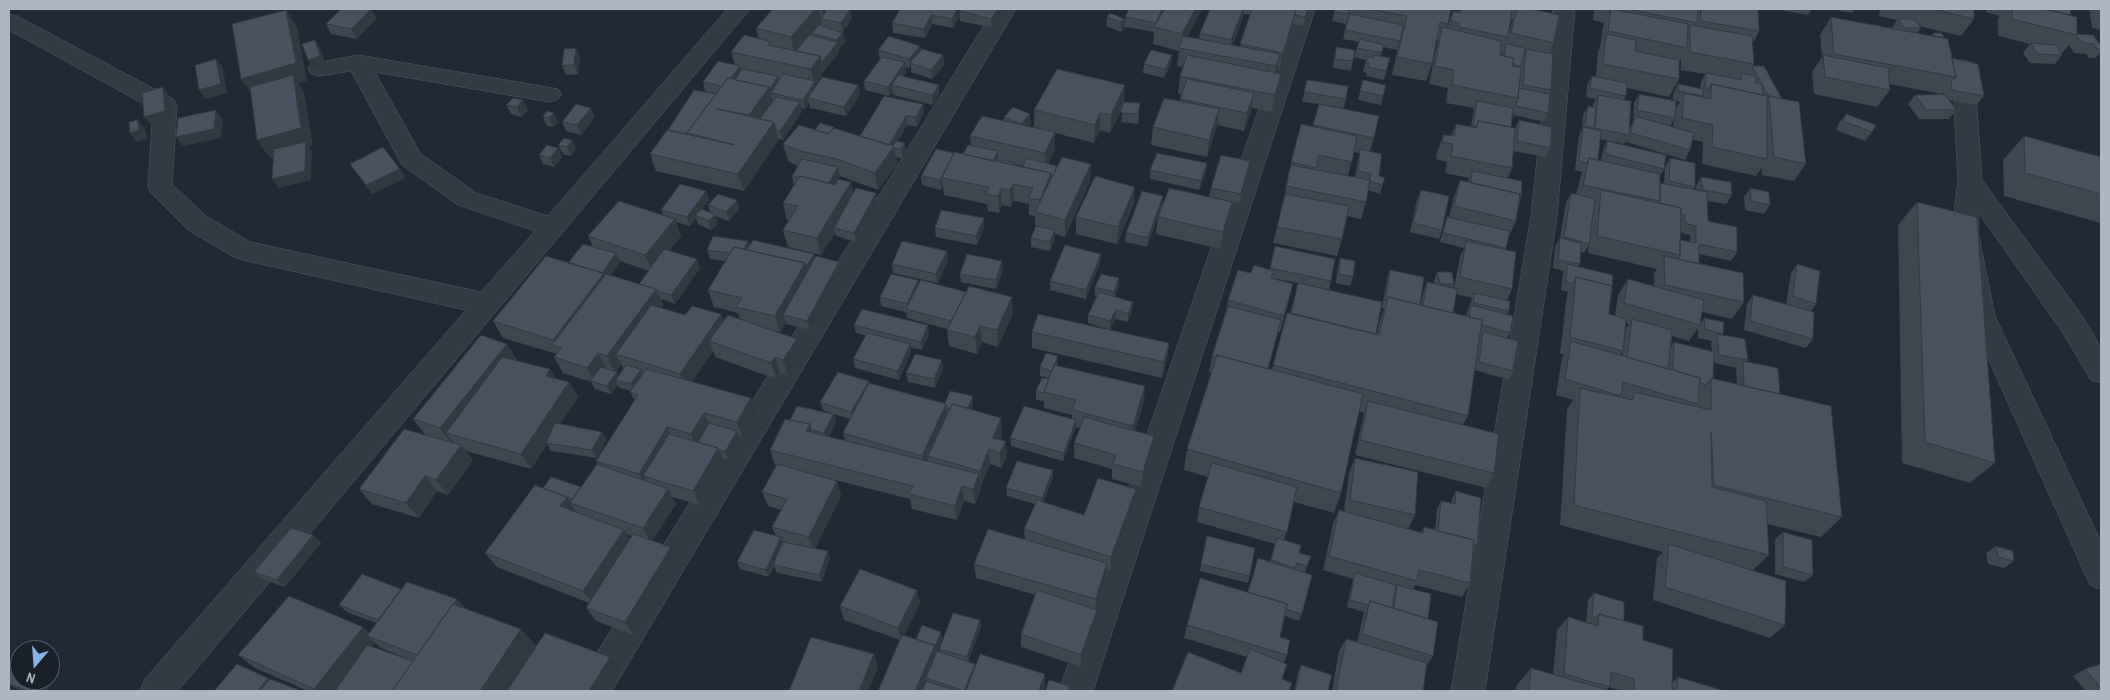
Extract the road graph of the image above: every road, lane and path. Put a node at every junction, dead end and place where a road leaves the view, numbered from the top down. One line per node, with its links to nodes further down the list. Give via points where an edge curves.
1 (738, 9): 11 (street)
2 (1005, 9): 16 (street)
3 (1304, 9): 17 (street)
4 (1564, 9): 18 (street, via 1544,216)
5 (9, 21): 12 (street, via 165,105 160,187 197,223 244,250)
6 (358, 62): 8 (street); 9 (street); 11 (street, via 411,158 467,199)
7 (1963, 65): 10 (street)
8 (319, 69)
9 (550, 94)
10 (1970, 181): 13 (street, via 2073,325); 14 (street, via 1965,232 1982,316)
11 (552, 228): 12 (street)
12 (487, 304): 15 (street)
13 (2101, 372)
14 (2101, 574)
15 (157, 691)
16 (593, 691)
17 (1076, 691)
18 (1468, 691)

